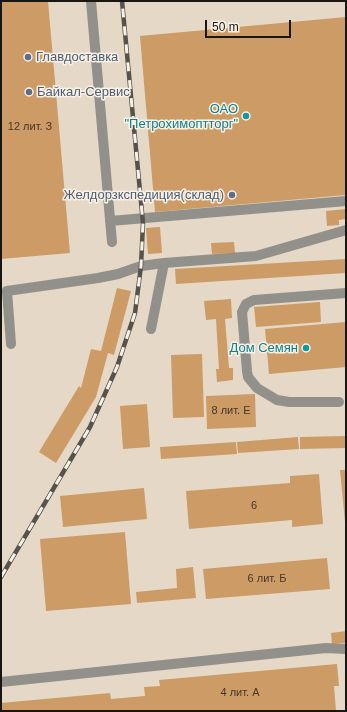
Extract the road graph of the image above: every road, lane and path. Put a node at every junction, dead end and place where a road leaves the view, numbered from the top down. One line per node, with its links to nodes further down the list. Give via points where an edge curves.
1 (90, 1): 3 (lane)
2 (346, 201): 3 (lane)
3 (110, 222): 5 (lane)
4 (346, 230): 6 (lane, via 256,256)
5 (112, 242)
6 (164, 263): 8 (lane); 9 (lane, via 141,266 98,278 7,291)
7 (346, 293): 10 (lane, via 254,300 246,304 242,312 248,377 257,388 277,400)
8 (151, 329)
9 (11, 344)
10 (339, 402)
11 (346, 649): 12 (lane, via 326,648)
12 (1, 682)

